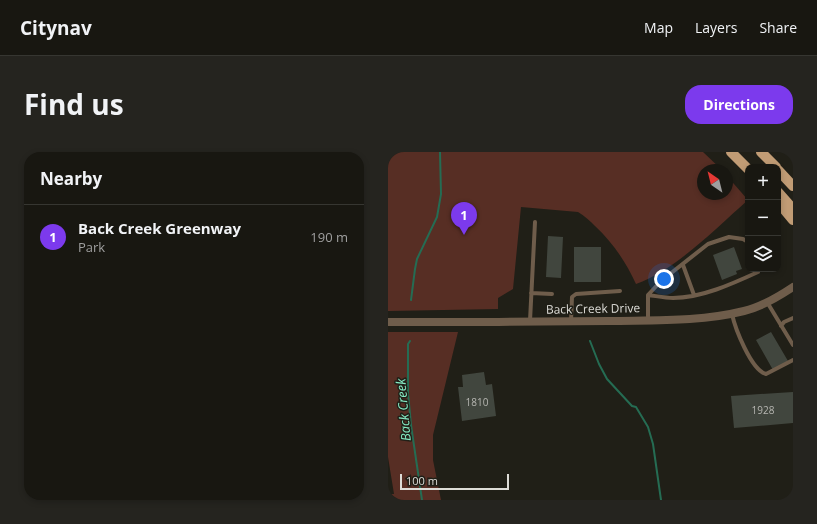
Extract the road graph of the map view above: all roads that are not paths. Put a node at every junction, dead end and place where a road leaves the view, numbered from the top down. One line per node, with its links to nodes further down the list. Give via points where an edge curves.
1 (731, 152): 4 (main road)
2 (761, 152): 3 (main road)
3 (773, 164)
4 (745, 165)
5 (781, 173): 6 (main road)
6 (793, 186)
7 (781, 195): 9 (main road)
8 (781, 206): 10 (main road)
9 (793, 209)
10 (793, 220)
11 (535, 222): 17 (lane)
12 (745, 240): 13 (lane, via 729,237 708,244)
13 (683, 264): 19 (lane); 20 (lane)
14 (758, 272): 20 (lane, via 730,285)
15 (793, 287): 21 (street, Back Creek Drive)
16 (620, 291): 25 (lane, via 576,294 572,297)
17 (531, 293): 18 (lane); 27 (lane)
18 (552, 294)
19 (648, 295): 20 (lane, via 673,298); 24 (lane)
20 (694, 295)
21 (767, 302): 22 (street, Back Creek Drive); 28 (lane)
22 (732, 314): 24 (street, Back Creek Drive, via 682,320); 30 (lane, via 743,344 762,372 766,374)
23 (793, 318): 28 (lane, via 784,322)
24 (648, 320): 25 (street, Back Creek Drive)
25 (572, 321): 27 (street, Back Creek Drive)
26 (388, 322): 27 (street, Back Creek Drive)
27 (530, 322)
28 (782, 326): 29 (lane)
29 (793, 345)
30 (793, 360)

